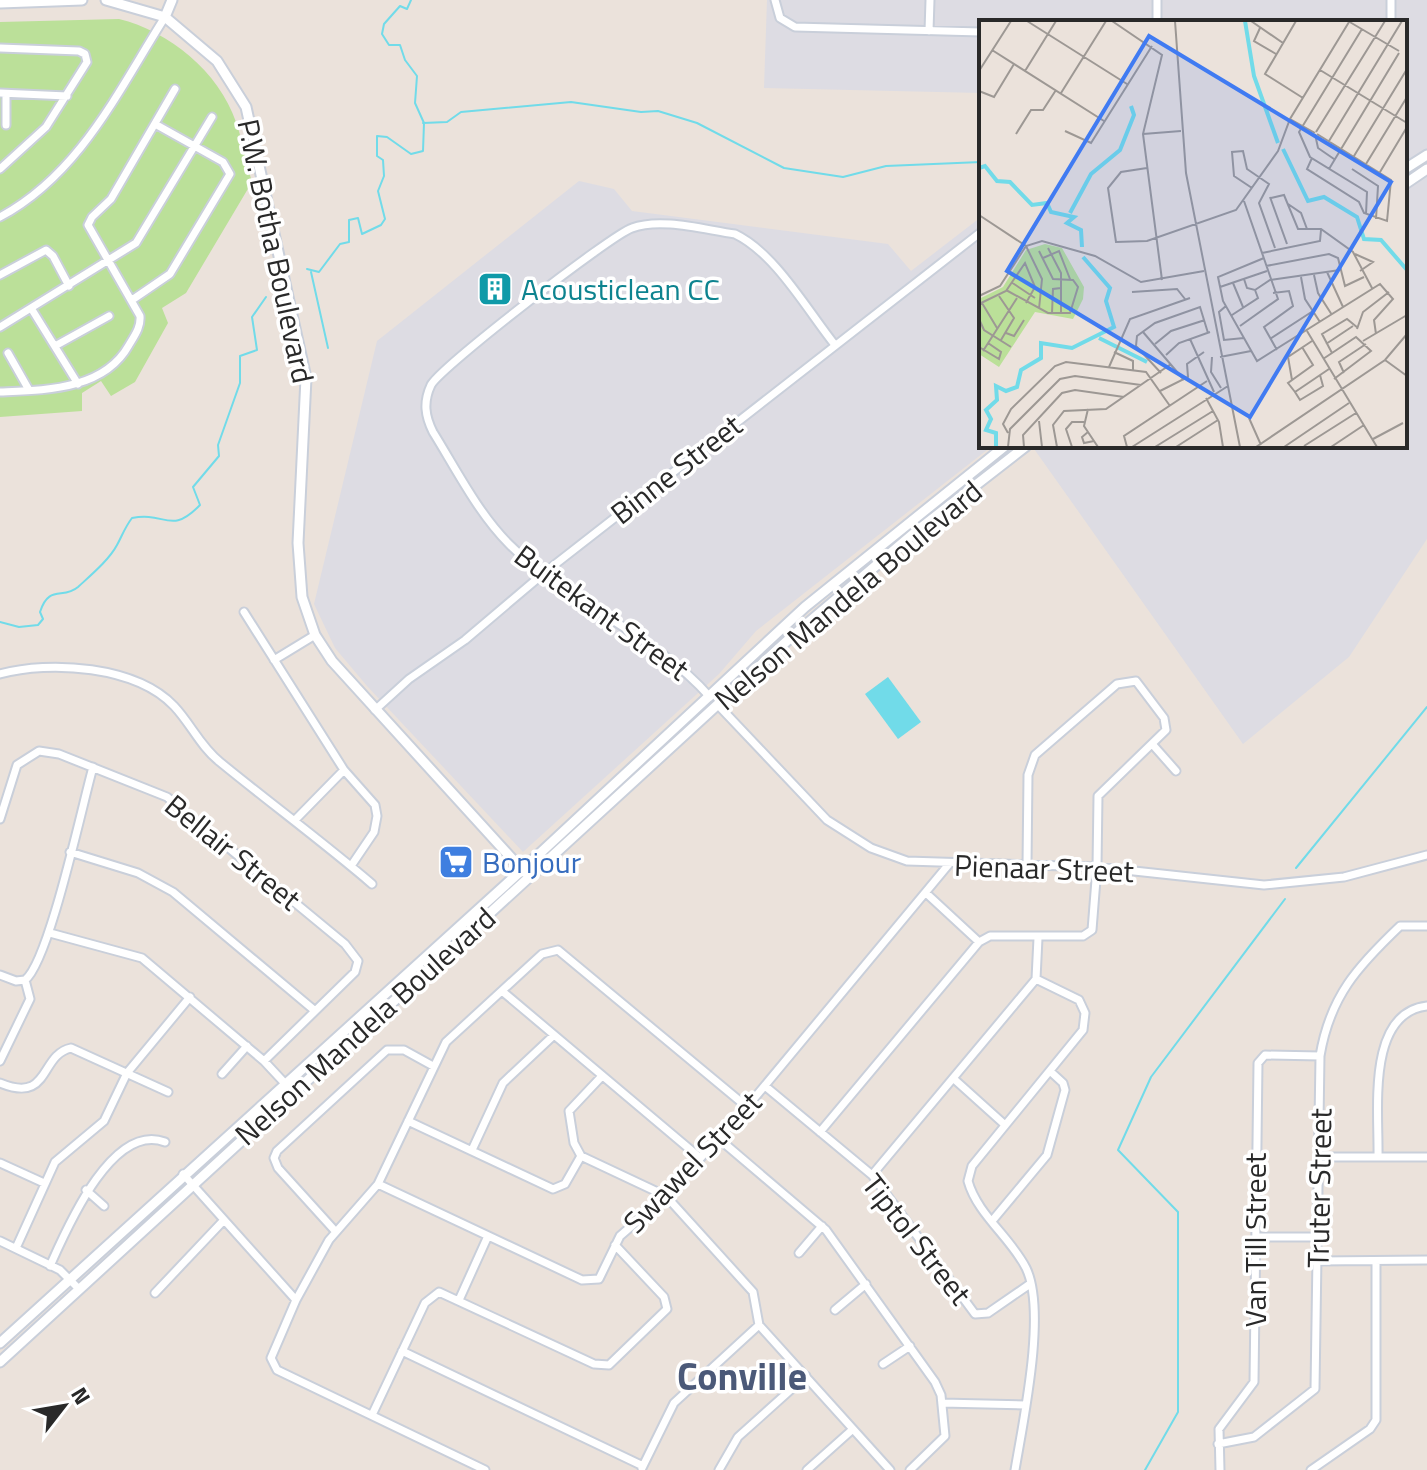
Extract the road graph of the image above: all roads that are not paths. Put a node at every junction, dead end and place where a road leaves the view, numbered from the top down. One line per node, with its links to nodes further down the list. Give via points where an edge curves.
1 (82, 0): 7 (street)
2 (130, 0): 6 (street)
3 (172, 0): 8 (street)
4 (775, 0): 9 (street, via 780,18 795,27)
5 (930, 0): 9 (street)
6 (108, 1): 8 (street, P.W. Botha Boulevard)
7 (0, 3)
8 (165, 17): 24 (street, via 80,150 36,194); 43 (street, P.W. Botha Boulevard, via 228,76 246,107 255,139 306,378 298,561 302,597)
9 (929, 31): 10 (street)
10 (979, 32)
11 (0, 48): 14 (street, via 82,52 87,62)
12 (175, 89): 16 (street)
13 (3, 94): 14 (street); 17 (street)
14 (67, 96): 21 (street, via 46,127)
15 (212, 117): 18 (street)
16 (155, 124): 18 (street); 26 (street, via 106,207 89,221 89,231)
17 (6, 125)
18 (194, 146): 26 (street, via 136,243); 29 (street, via 228,166 229,178 170,274)
19 (1427, 155): 20 (street)
20 (1407, 168)
21 (0, 169)
22 (1427, 169): 23 (street)
23 (1407, 183)
24 (0, 217)
25 (979, 236): 33 (street, Binne Street)
26 (109, 263): 28 (street); 29 (street)
27 (0, 275): 28 (street, via 46,250)
28 (69, 286): 30 (street)
29 (132, 300): 36 (street, via 141,321 121,358)
30 (31, 308): 32 (street); 34 (street)
31 (109, 316): 34 (street)
32 (0, 327)
33 (835, 345): 41 (street, Binne Street); 41 (street, Buitekant Street, via 756,246 735,234 653,225 616,236 498,326 439,374 426,397 427,420 496,529)
34 (55, 346): 36 (street)
35 (8, 353): 37 (street)
36 (78, 384): 37 (street)
37 (29, 390): 38 (street)
38 (0, 392)
39 (1002, 448): 46 (street, Nelson Mandela Boulevard, via 859,561)
40 (1023, 448): 46 (street, Nelson Mandela Boulevard)
41 (544, 573): 46 (street, Buitekant Street, via 672,660); 47 (street, Binne Street)
42 (244, 612): 44 (street)
43 (315, 635): 44 (street); 47 (street, P.W. Botha Boulevard)
44 (274, 660): 50 (street)
45 (0, 674): 53 (street, via 79,667 150,690 174,706 209,752)
46 (714, 701): 56 (street, Pienaar Street, via 827,820 886,855); 60 (street, Nelson Mandela Boulevard)
47 (375, 710): 60 (street, P.W. Botha Boulevard)
48 (1153, 745): 51 (street); 57 (street, via 1166,725 1142,686 1128,679 1046,743 1028,775); 59 (street, via 1099,792)
49 (93, 767): 52 (street, Bellair Street, via 48,751 31,754 13,773); 54 (street); 75 (street, Bellair Street, via 167,797 351,950 358,961 355,972)
50 (344, 770): 53 (street); 58 (street, via 375,805 377,816 369,841)
51 (1176, 771)
52 (0, 819)
53 (295, 820): 58 (street)
54 (70, 852): 64 (street); 75 (street, via 138,873 173,892)
55 (1427, 855): 59 (street, Pienaar Street, via 1344,877 1291,884 1226,883)
56 (949, 864): 57 (street, Pienaar Street); 62 (street, Swawel Street)
57 (1027, 865): 59 (street, Pienaar Street)
58 (351, 866): 61 (street)
59 (1097, 867): 65 (street, via 1092,930 1083,936)
60 (526, 874): 73 (street, Nelson Mandela Boulevard)
61 (372, 884)
62 (926, 893): 66 (street); 89 (street, Swawel Street)
63 (1427, 926): 78 (street, Truter Street, via 1400,926 1351,975 1324,1034)
64 (50, 933): 69 (street, via 40,962); 72 (street, via 142,958)
65 (1038, 938): 66 (street, via 990,936); 68 (street)
66 (979, 942): 95 (street)
67 (3, 976): 69 (street); 70 (street)
68 (1036, 979): 82 (street, via 1076,997 1085,1009 1081,1034); 86 (street)
69 (25, 980): 79 (street, via 30,999)
70 (0, 988)
71 (502, 991): 76 (street); 81 (street, via 453,1034); 92 (street, via 542,954 564,952)
72 (190, 997): 77 (street); 83 (street)
73 (384, 1001): 87 (street, Nelson Mandela Boulevard); 90 (street, Nelson Mandela Boulevard)
74 (1427, 1006): 100 (street, via 1401,1015 1381,1054)
75 (314, 1010): 80 (street, Bellair Street)
76 (553, 1036): 85 (street); 98 (street, via 503,1083)
77 (247, 1046): 80 (street); 84 (street)
78 (1320, 1056): 102 (street, Truter Street); 118 (street, Van Till Street, via 1265,1055 1258,1063)
79 (0, 1061)
80 (264, 1061): 87 (street)
81 (433, 1066): 93 (street); 116 (street, via 404,1050 387,1050 277,1151 278,1168)
82 (1051, 1072): 94 (street); 114 (street, via 1065,1090 1048,1152)
83 (127, 1073): 88 (street, via 71,1048 58,1053 33,1086 17,1089); 91 (street); 107 (street, via 109,1115 60,1156)
84 (222, 1074)
85 (602, 1076): 99 (street, via 569,1111); 101 (street)
86 (954, 1079): 94 (street); 106 (street)
87 (285, 1082): 90 (street); 105 (street, Nelson Mandela Boulevard)
88 (0, 1083)
89 (765, 1086): 92 (street, Swawel Street); 95 (street, Tiptol Street)
90 (292, 1091): 108 (street, Nelson Mandela Boulevard)
91 (168, 1092)
92 (747, 1107): 96 (street, Swawel Street)
93 (408, 1121): 98 (street); 109 (street)
94 (1004, 1124): 114 (street, via 968,1174 970,1189)
95 (820, 1132): 106 (street, Tiptol Street)
96 (718, 1138): 101 (street, Swawel Street); 115 (street)
97 (165, 1142): 110 (street, via 149,1137 139,1141)
98 (472, 1150): 99 (street, via 553,1189 565,1184)
99 (581, 1156): 111 (street)
100 (1378, 1156): 102 (street); 103 (street)
101 (699, 1157): 111 (street, Swawel Street)
102 (1319, 1157): 119 (street, Truter Street)
103 (1427, 1157)
104 (0, 1163): 107 (street)
105 (183, 1174): 108 (street); 128 (street, Nelson Mandela Boulevard)
106 (872, 1175): 130 (street, Tiptol Street, via 975,1314 988,1313)
107 (44, 1183): 122 (street)
108 (192, 1184): 113 (street); 131 (street, Nelson Mandela Boulevard)
109 (378, 1184): 116 (street); 117 (street, Swawel Street)
110 (86, 1190): 112 (street); 127 (street)
111 (666, 1196): 121 (street, Swawel Street); 136 (street, via 753,1292)
112 (104, 1206)
113 (224, 1220): 132 (street); 133 (street)
114 (992, 1221): 130 (street, via 1025,1266)
115 (822, 1226): 123 (street); 129 (street)
116 (336, 1232): 133 (street)
117 (488, 1236): 121 (street, Swawel Street, via 588,1282 601,1278); 134 (street)
118 (1256, 1237): 119 (street); 147 (street, Van Till Street, via 1254,1384 1221,1425)
119 (1317, 1237): 125 (street, Truter Street)
120 (0, 1241): 122 (street)
121 (615, 1245): 134 (street, via 662,1294 667,1309 609,1365 594,1364)
122 (16, 1248): 127 (street)
123 (799, 1253)
124 (1427, 1260): 126 (street)
125 (1318, 1261): 126 (street); 147 (street, Truter Street, via 1314,1392 1256,1436)
126 (1376, 1262): 156 (street, via 1376,1420)
127 (50, 1266): 128 (street)
128 (69, 1278): 131 (street); 137 (street, Nelson Mandela Boulevard)
129 (866, 1284): 135 (street); 138 (street)
130 (1030, 1284): 144 (street, via 1034,1328)
131 (79, 1289): 140 (street, Nelson Mandela Boulevard)
132 (155, 1293)
133 (296, 1300): 145 (street, via 271,1351 277,1370)
134 (459, 1300): 139 (street, via 443,1292 429,1298)
135 (835, 1310)
136 (759, 1325): 142 (street); 148 (street, via 674,1403)
137 (0, 1343)
138 (910, 1346): 141 (street); 143 (street, via 935,1382)
139 (402, 1351): 145 (street); 148 (street)
140 (0, 1362)
141 (883, 1364)
142 (806, 1376): 146 (street); 150 (street, via 733,1443)
143 (942, 1403): 144 (street); 153 (street, via 944,1439)
144 (1025, 1405): 154 (street)
145 (372, 1415): 149 (street)
146 (853, 1429): 151 (street); 152 (street)
147 (1218, 1444): 155 (street, Van Till Street)
148 (642, 1468)
149 (485, 1470)
150 (719, 1470)
151 (807, 1470)
152 (890, 1470)
153 (910, 1470)
154 (1015, 1470)
155 (1220, 1470)
156 (1311, 1470)

